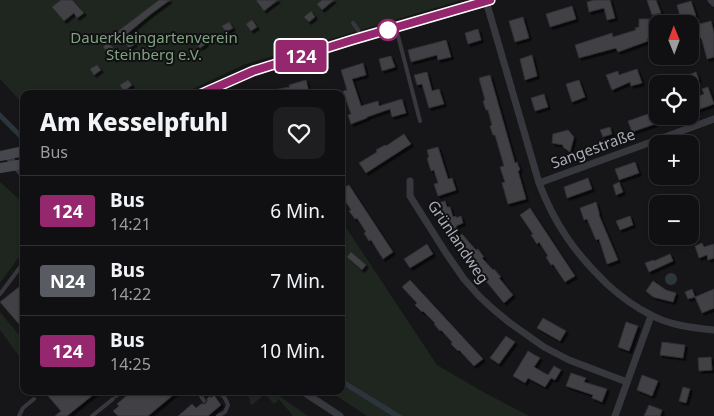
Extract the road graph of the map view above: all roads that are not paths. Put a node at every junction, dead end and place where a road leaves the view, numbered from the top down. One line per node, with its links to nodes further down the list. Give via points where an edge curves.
1 (711, 0): 3 (street)
2 (488, 1): 5 (main road); 15 (street)
3 (714, 3)
4 (353, 23): 6 (lane)
5 (396, 27): 6 (main road); 8 (lane)
6 (360, 38): 7 (main road, via 253,71)
7 (210, 90)
8 (420, 120)
9 (714, 120): 15 (street, Sangestraße)
10 (20, 152): 11 (main road)
11 (3, 155): 12 (street)
12 (19, 164): 13 (main road)
13 (0, 168)
14 (410, 181): 20 (street, Grünlandweg, via 410,196 446,253 464,279 493,309 544,347)
15 (539, 183): 18 (street, via 559,226 582,258 621,296)
16 (20, 267): 17 (lane)
17 (0, 294)
18 (652, 316): 19 (street); 20 (street)
19 (714, 330)
20 (627, 382): 32 (street)
21 (117, 395): 29 (lane)
22 (200, 395): 26 (lane)
23 (224, 395): 30 (lane, via 228,405)
24 (308, 395): 31 (street)
25 (34, 399): 28 (lane)
26 (204, 401)
27 (213, 412): 30 (lane)
28 (19, 416)
29 (92, 416)
30 (218, 416)
31 (340, 416)
32 (615, 416)

